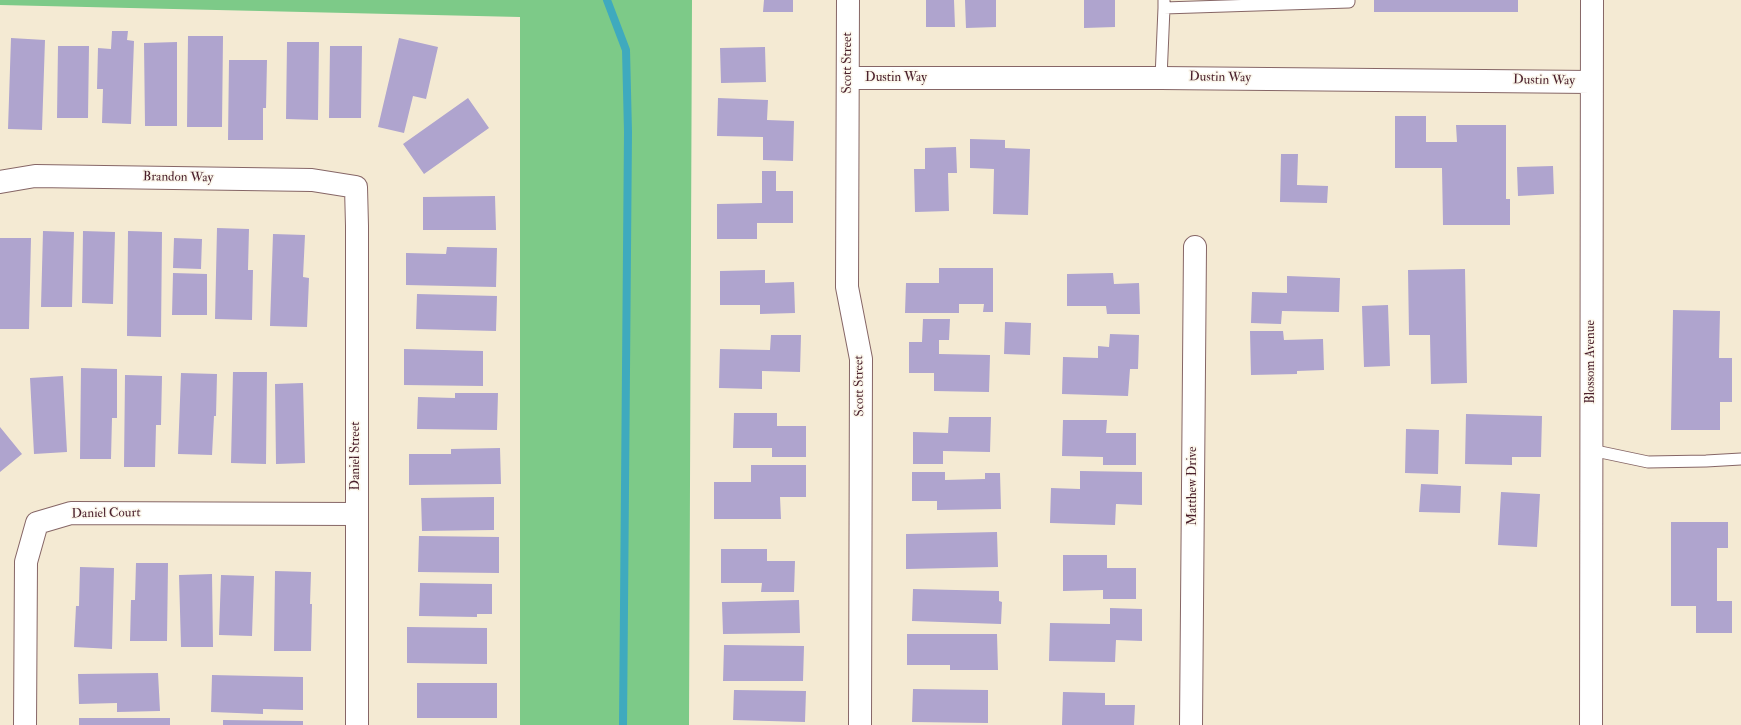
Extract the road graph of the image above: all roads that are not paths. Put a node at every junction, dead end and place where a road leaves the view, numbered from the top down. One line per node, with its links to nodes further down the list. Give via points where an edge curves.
1 (848, 0): 5 (street, Scott Street)
2 (1349, 0): 4 (lane)
3 (1592, 0): 7 (street, Blossom Avenue)
4 (1164, 4): 6 (lane)
5 (848, 78): 6 (street, Dustin Way); 16 (street, Scott Street, via 847,286 861,359)
6 (1162, 78): 7 (street, Dustin Way)
7 (1591, 82): 11 (street, Blossom Avenue)
8 (0, 182): 9 (street, Brandon Way, via 35,176 130,177 312,180)
9 (356, 187): 13 (street, Daniel Street)
10 (1195, 246): 17 (street, Matthew Drive)
11 (1591, 450): 12 (lane, via 1648,462); 18 (street, Blossom Avenue)
12 (1741, 459)
13 (356, 514): 14 (street, Daniel Court, via 71,513 37,523 26,562); 15 (street, Daniel Street)
14 (25, 725)
15 (357, 725)
16 (860, 725)
17 (1191, 725)
18 (1591, 725)

